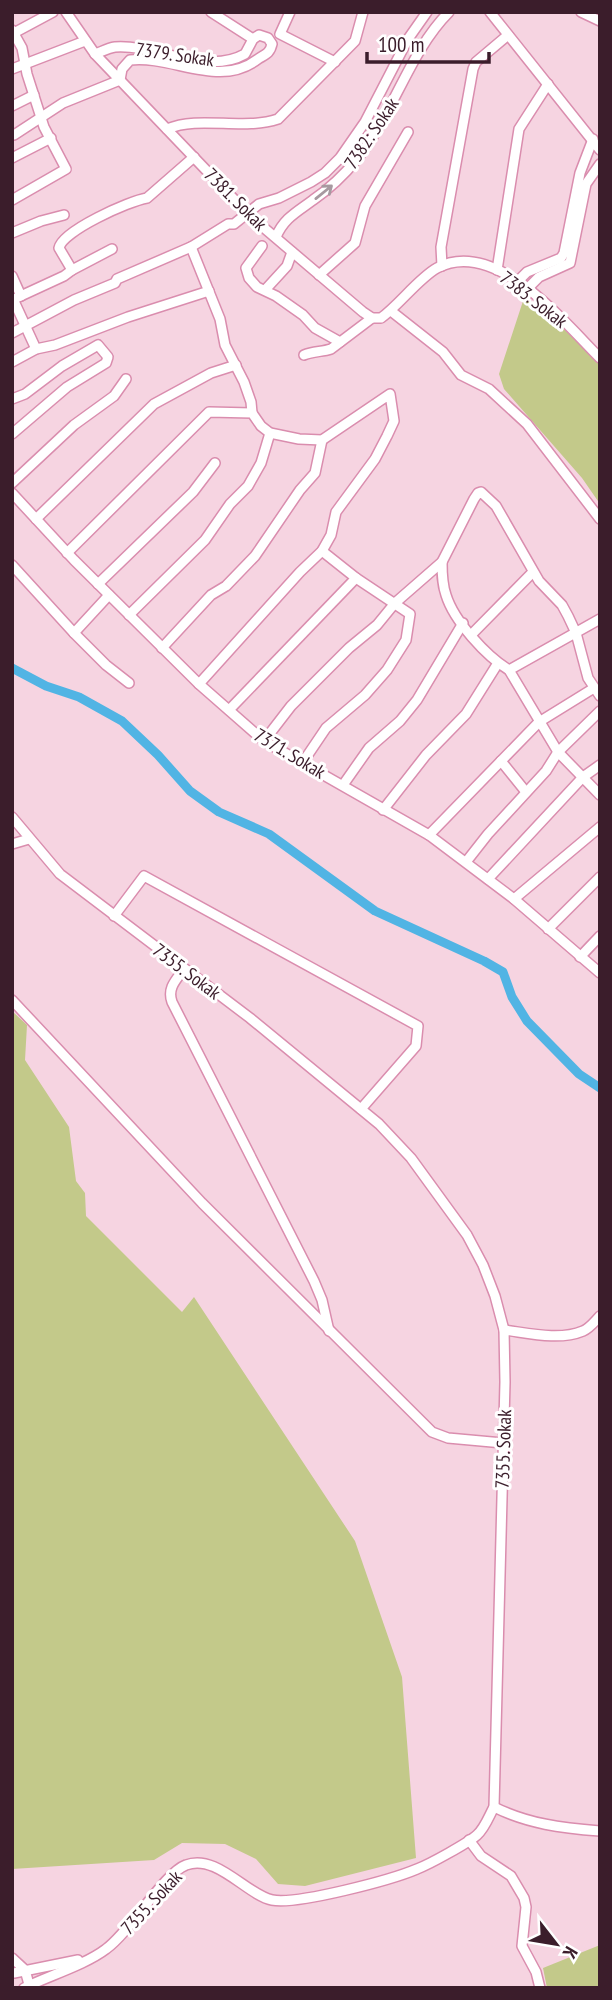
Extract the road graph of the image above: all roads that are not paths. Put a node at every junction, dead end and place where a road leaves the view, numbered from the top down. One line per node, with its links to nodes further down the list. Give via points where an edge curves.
1 (53, 12): 12 (street)
2 (66, 12): 15 (street, 7381. Sokak)
3 (211, 12): 16 (street)
4 (290, 12): 13 (street)
5 (296, 12): 13 (street, 7379. Sokak, via 289,28)
6 (363, 12): 20 (street, via 355,41)
7 (427, 12): 38 (street, 7382: Sokak, via 340,158 311,182)
8 (449, 12): 41 (street, 7382: Sokak, one-way to 8, via 293,212 334,184 356,160)
9 (490, 12): 14 (street)
10 (581, 12): 11 (street)
11 (600, 21)
12 (13, 33): 21 (street)
13 (280, 34): 17 (street, 7379. Sokak); 20 (street)
14 (508, 35): 24 (street); 46 (street, via 473,69 441,247)
15 (85, 41): 18 (street, 7381. Sokak); 21 (street)
16 (252, 42): 17 (street, via 262,35); 18 (street, 7379. Sokak, via 246,54 223,61 140,48 113,47); 19 (street, via 256,54)
17 (272, 44): 19 (street, 7379. Sokak)
18 (95, 54): 23 (street, 7381. Sokak)
19 (262, 56): 23 (street, 7379. Sokak, via 243,67 209,72 130,60)
20 (335, 62): 28 (street, via 278,119 260,125 180,123)
21 (26, 64): 22 (street); 25 (street)
22 (12, 69)
23 (120, 80): 27 (street); 28 (street, 7381. Sokak)
24 (548, 84): 32 (street); 48 (street, via 519,129)
25 (34, 95): 26 (street); 27 (street)
26 (12, 106)
27 (41, 117): 30 (street); 31 (street)
28 (167, 129): 34 (street, 7381. Sokak)
29 (408, 132): 49 (street, via 365,206 355,243)
30 (13, 135)
31 (51, 138): 35 (street); 37 (street, via 66,169)
32 (593, 139): 33 (street); 51 (street, via 580,173 564,253)
33 (600, 150)
34 (194, 157): 38 (street, 7381. Sokak); 47 (street, via 147,198 62,240 59,248)
35 (12, 158)
36 (600, 164): 52 (street, via 586,184 570,262 539,277)
37 (12, 200)
38 (247, 212): 41 (street, 7381. Sokak); 43 (street, 7382: Sokak)
39 (64, 215): 40 (street)
40 (12, 233)
41 (276, 237): 45 (street, 7381. Sokak)
42 (262, 246): 53 (street, via 246,271 257,287)
43 (191, 247): 54 (street); 58 (street, 7382: Sokak)
44 (112, 249): 47 (street)
45 (292, 252): 49 (street, 7381. Sokak); 53 (street, via 287,266)
46 (442, 266): 48 (street, 7383. Sokak, via 471,260); 56 (street)
47 (72, 270): 55 (street)
48 (497, 270): 51 (street, 7383. Sokak)
49 (319, 275): 57 (street, 7381. Sokak)
50 (12, 276): 55 (street)
51 (517, 282): 52 (street, 7383. Sokak)
52 (527, 289): 65 (street, 7383. Sokak)
53 (265, 290): 61 (street)
54 (209, 291): 59 (street); 67 (street)
55 (15, 298): 58 (street)
56 (391, 311): 57 (street); 78 (street, via 443,352 461,375 489,389 527,424)
57 (372, 318): 61 (street)
58 (26, 326): 60 (street, 7382: Sokak); 63 (street)
59 (100, 328): 62 (street); 63 (street)
60 (12, 332)
61 (341, 342): 64 (street, via 324,352)
62 (98, 345): 69 (street); 72 (street, via 108,357 106,363 67,387)
63 (36, 349): 66 (street)
64 (304, 355)
65 (600, 358)
66 (12, 362)
67 (236, 365): 70 (street); 77 (street, via 211,373 155,404)
68 (126, 379): 75 (street, via 114,396 74,425)
69 (12, 399)
70 (252, 413): 71 (street); 80 (street, via 209,412)
71 (270, 433): 73 (street); 88 (street, via 248,486 205,540)
72 (12, 434)
73 (322, 440): 79 (street, via 390,394 394,421 375,459 336,512); 94 (street, via 315,473 255,556)
74 (215, 463): 85 (street, via 193,492)
75 (12, 483)
76 (12, 493): 77 (street, 7371. Sokak)
77 (36, 519): 80 (street, 7371. Sokak)
78 (600, 519)
79 (322, 551): 84 (street); 98 (street)
80 (67, 553): 85 (street, 7371. Sokak)
81 (442, 562): 83 (street, via 481,492 496,506); 87 (street); 90 (street, via 446,596)
82 (12, 565): 91 (street)
83 (533, 572): 92 (street, via 562,606); 93 (street)
84 (355, 578): 87 (street); 100 (street)
85 (98, 584): 86 (street, 7371. Sokak)
86 (109, 595): 88 (street, 7371. Sokak); 91 (street)
87 (396, 603): 103 (street, via 291,706); 106 (street, via 410,614 406,640 387,670 326,728)
88 (129, 615): 94 (street, 7371. Sokak)
89 (600, 619): 92 (street)
90 (463, 623): 93 (street); 109 (street, via 416,700 369,748)
91 (74, 633): 97 (street)
92 (576, 633): 96 (street); 99 (street, via 588,678)
93 (471, 635): 95 (street)
94 (162, 648): 98 (street, 7371. Sokak)
95 (498, 663): 96 (street); 112 (street, via 466,714)
96 (509, 670): 102 (street)
97 (129, 682)
98 (199, 684): 100 (street, 7371. Sokak)
99 (597, 692): 102 (street)
100 (229, 710): 103 (street, 7371. Sokak)
101 (600, 711): 104 (street)
102 (539, 722): 104 (street); 105 (street)
103 (264, 741): 106 (street, 7371. Sokak)
104 (558, 752): 108 (street); 110 (street)
105 (501, 761): 110 (street); 115 (street)
106 (303, 762): 109 (street, 7371. Sokak)
107 (600, 765): 108 (street)
108 (583, 777): 111 (street); 120 (street)
109 (343, 785): 112 (street, 7371. Sokak)
110 (526, 792): 118 (street)
111 (600, 794)
112 (383, 810): 115 (street, 7371. Sokak)
113 (12, 817): 116 (street, 7355. Sokak)
114 (600, 827): 121 (street)
115 (429, 835): 118 (street, 7371. Sokak)
116 (29, 839): 117 (street); 122 (street, 7355. Sokak, via 61,874)
117 (12, 844)
118 (466, 862): 120 (street, 7371. Sokak)
119 (600, 877): 123 (street)
120 (488, 879): 121 (street, 7371. Sokak)
121 (514, 900): 123 (street, 7371. Sokak)
122 (114, 916): 126 (street, 7355. Sokak); 129 (street, via 144,876 418,1026 416,1046)
123 (548, 929): 125 (street, 7371. Sokak)
124 (600, 936): 125 (street)
125 (580, 957): 127 (street, 7371. Sokak)
126 (184, 969): 129 (street, 7355. Sokak); 132 (street, via 170,989 172,1002 314,1281)
127 (600, 973)
128 (12, 1000): 132 (street)
129 (361, 1109): 131 (street, 7355. Sokak, via 411,1158 467,1235 483,1265)
130 (600, 1316): 131 (street, via 582,1332 538,1335)
131 (504, 1330): 133 (street, 7355. Sokak)
132 (329, 1331): 133 (street, via 432,1432 469,1442)
133 (503, 1443): 134 (street, 7355. Sokak)
134 (494, 1807): 135 (street, via 554,1828); 136 (street, 7355. Sokak, via 477,1835)
135 (600, 1831)
136 (468, 1840): 138 (street, 7355. Sokak, via 418,1869 290,1901 270,1900 219,1869 189,1863 177,1870 106,1950); 142 (street, via 481,1856 511,1876 524,1898 522,1946)
137 (12, 1958): 139 (street)
138 (87, 1959): 139 (street); 141 (street)
139 (25, 1970): 140 (street); 141 (street)
140 (13, 1972): 141 (street)
141 (26, 1987)
142 (540, 1988)

